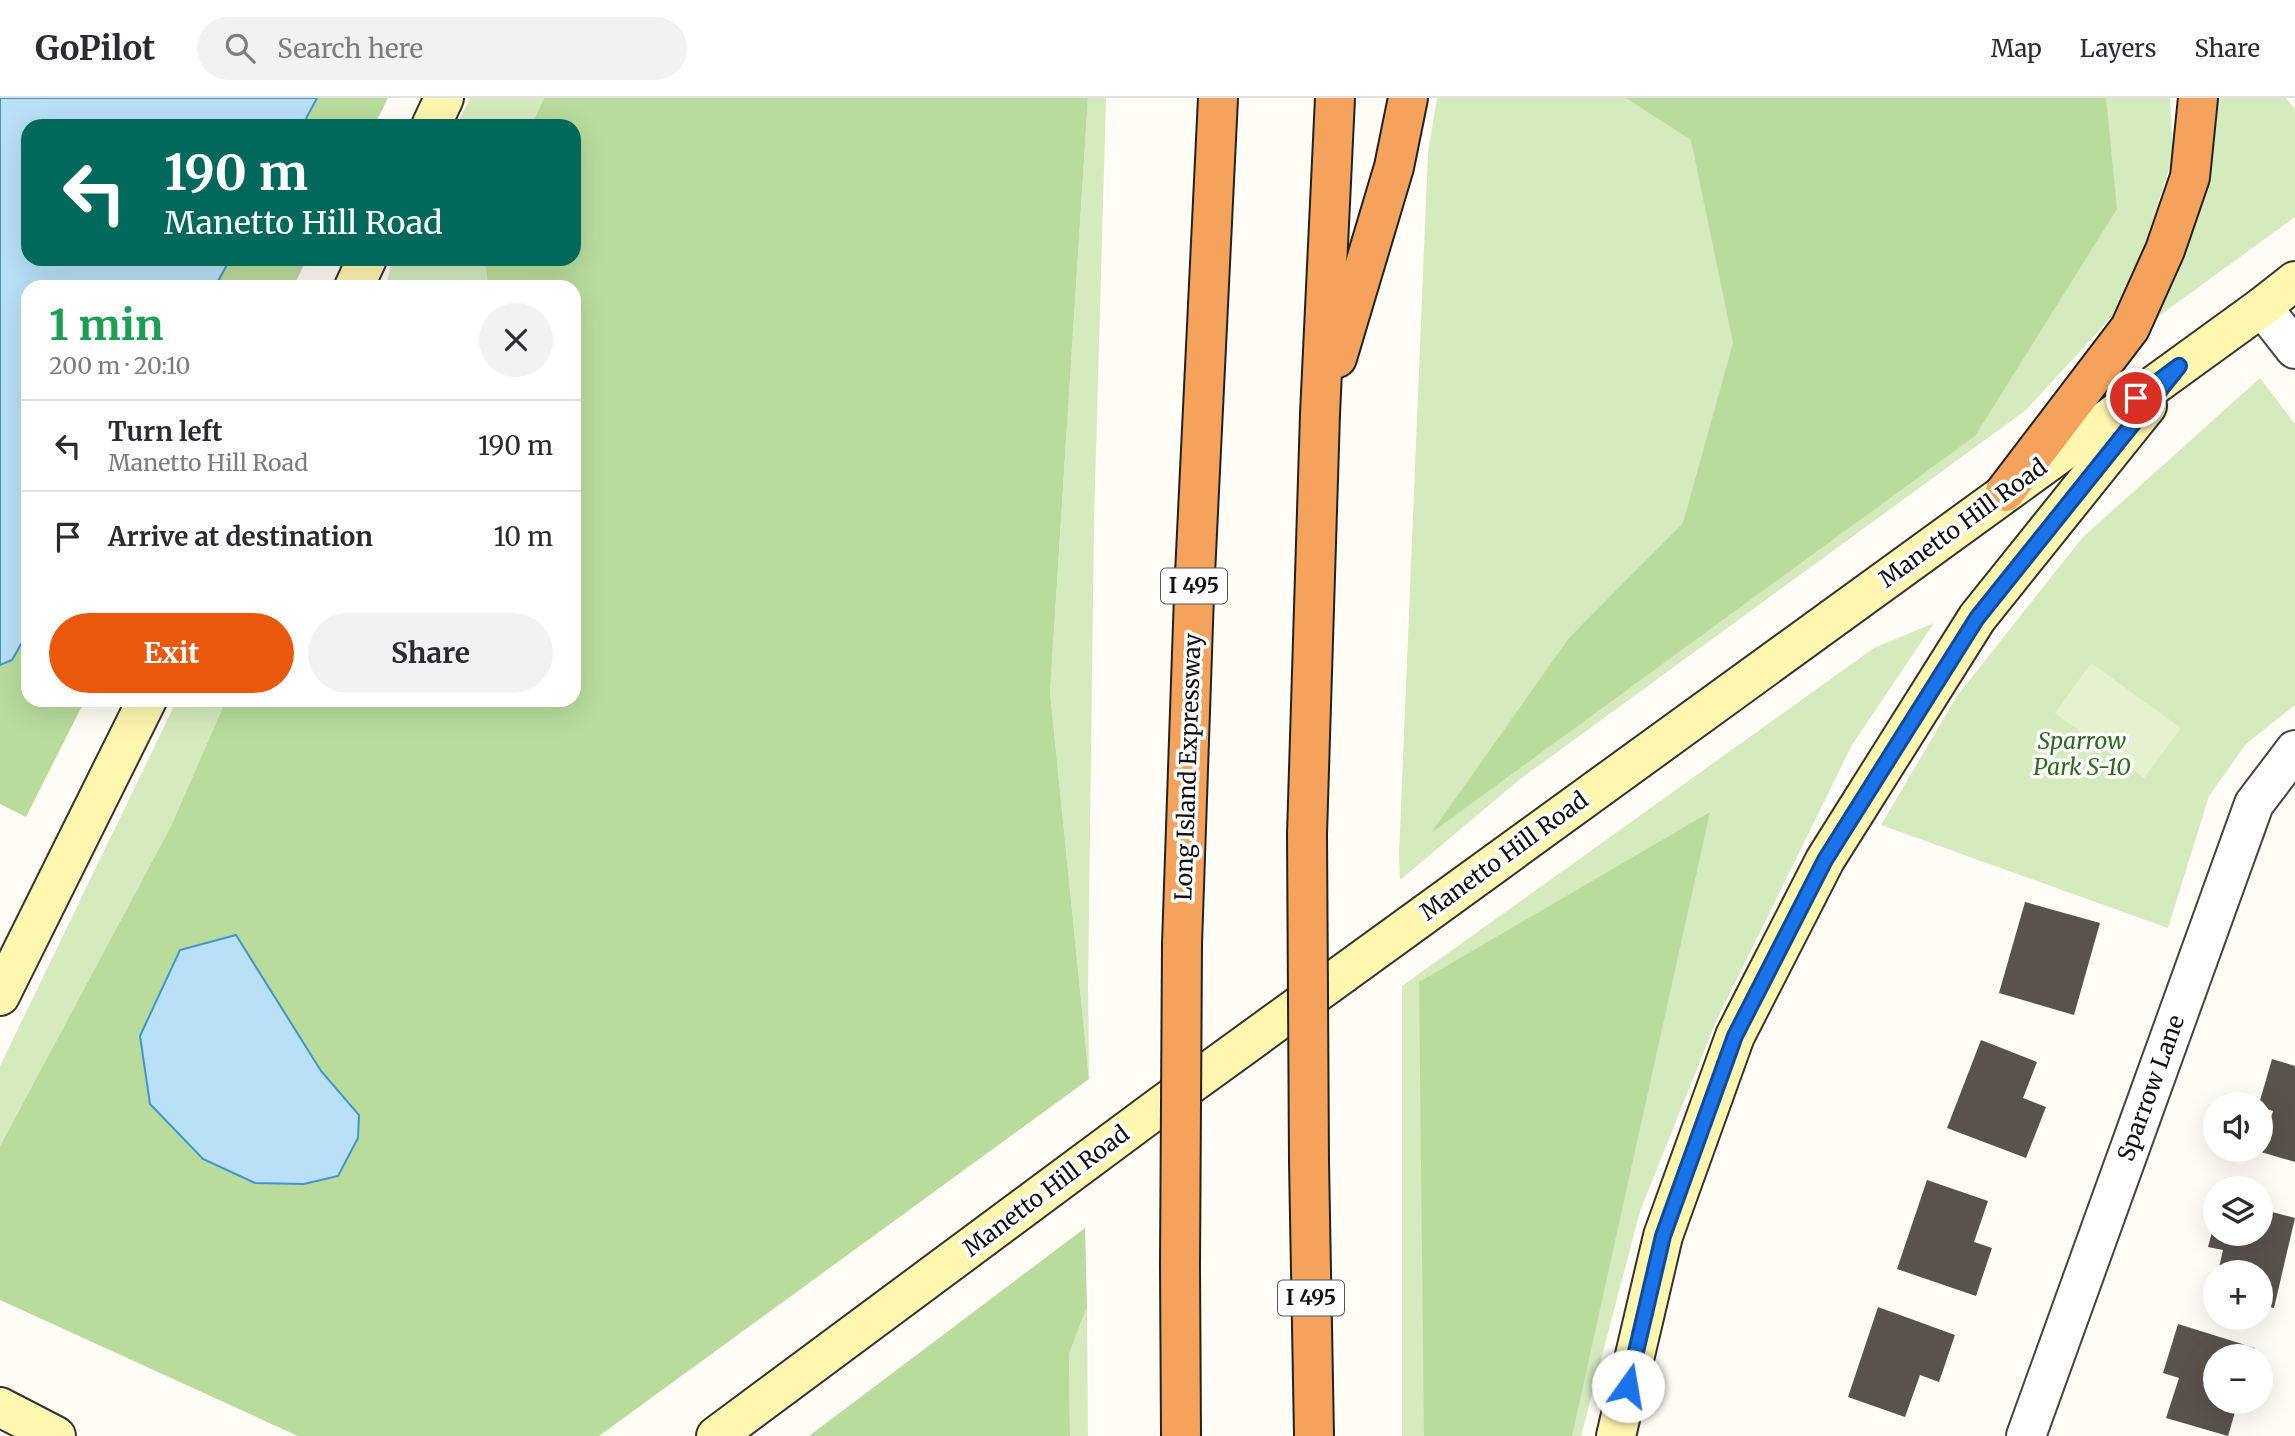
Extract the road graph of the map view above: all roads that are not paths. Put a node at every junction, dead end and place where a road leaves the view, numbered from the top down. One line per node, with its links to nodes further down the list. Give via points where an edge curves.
1 (444, 98): 6 (main road)
2 (1218, 98): 19 (highway, Long Island Expressway / I 495, bridge, via 1182,944)
3 (1335, 98): 11 (highway, I 495)
4 (1408, 98): 11 (highway, via 1394,167)
5 (2198, 98): 12 (highway, via 2190,177 2165,250 2130,328)
6 (434, 119)
7 (2295, 281): 8 (main road, Manetto Hill Road)
8 (2262, 307): 9 (street); 10 (main road, Manetto Hill Road)
9 (2295, 349)
10 (2179, 366): 12 (main road, Manetto Hill Road); 21 (main road, via 1977,618 1825,860 1730,1048 1663,1236)
11 (1320, 414): 20 (highway, I 495, bridge, via 1307,834)
12 (2005, 492): 18 (main road, Manetto Hill Road, via 1161,1105)
13 (144, 707): 15 (main road)
14 (2295, 750): 22 (street, Sparrow Lane, via 2254,804)
15 (0, 996)
16 (0, 1407): 17 (main road)
17 (56, 1436)
18 (716, 1436)
19 (1181, 1436)
20 (1314, 1436)
21 (1616, 1436)
22 (2026, 1436)

